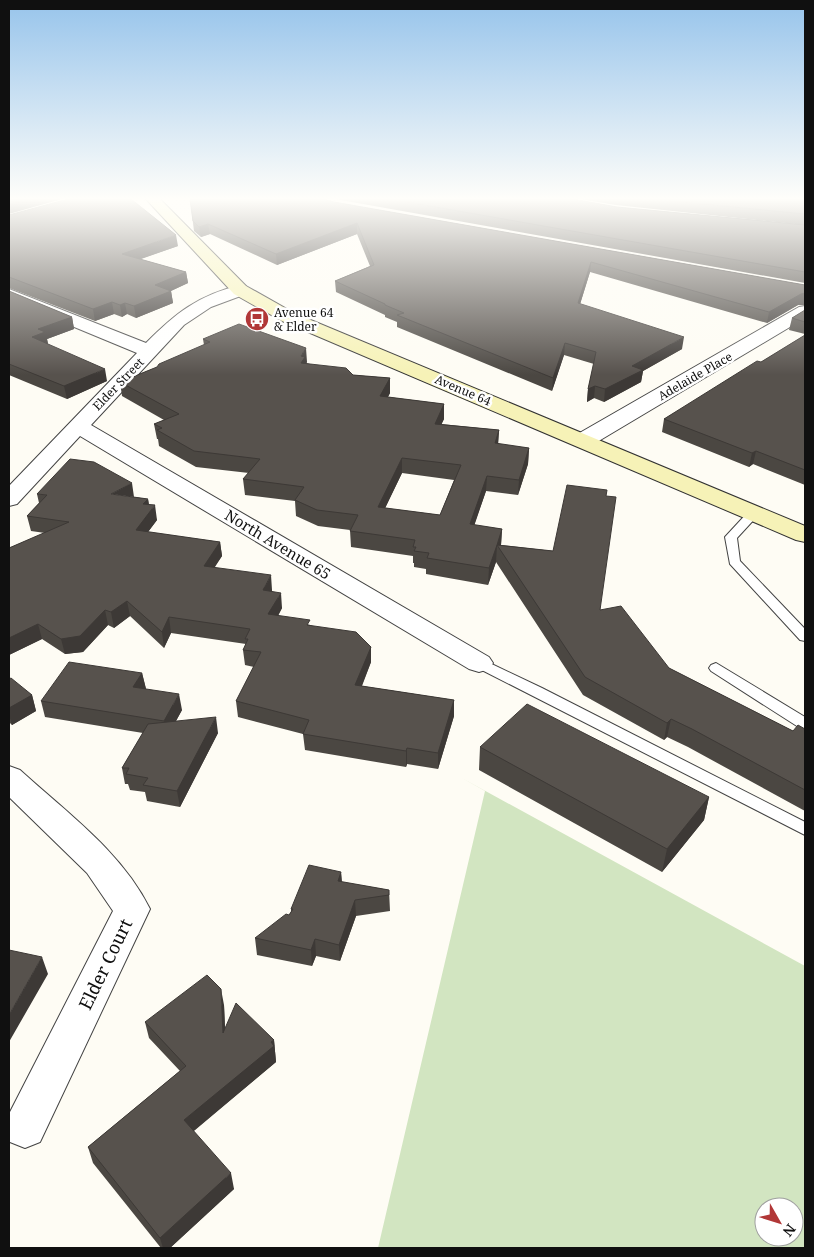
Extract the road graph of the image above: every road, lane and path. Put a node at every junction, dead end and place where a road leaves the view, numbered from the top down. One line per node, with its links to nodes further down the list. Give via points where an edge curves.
1 (209, 258): 2 (street, Avenue 64)
2 (240, 290): 5 (street, Elder Street, via 205,303 178,321); 7 (street, Avenue 64, via 288,317)
3 (9, 294): 5 (street)
4 (805, 311): 7 (street, Adelaide Place)
5 (149, 351): 6 (street, Elder Street)
6 (78, 426): 8 (street, Elder Street); 12 (street, North Avenue 65)
7 (584, 440): 9 (street, Avenue 64)
8 (9, 499)
9 (754, 513): 10 (street, Avenue 64); 11 (lane, via 731,537 734,561)
10 (805, 535)
11 (805, 637)
12 (479, 663): 16 (lane)
13 (716, 668): 14 (lane)
14 (805, 724)
15 (9, 778): 17 (street, Elder Court, via 99,863 132,909)
16 (805, 829)
17 (25, 1127)

